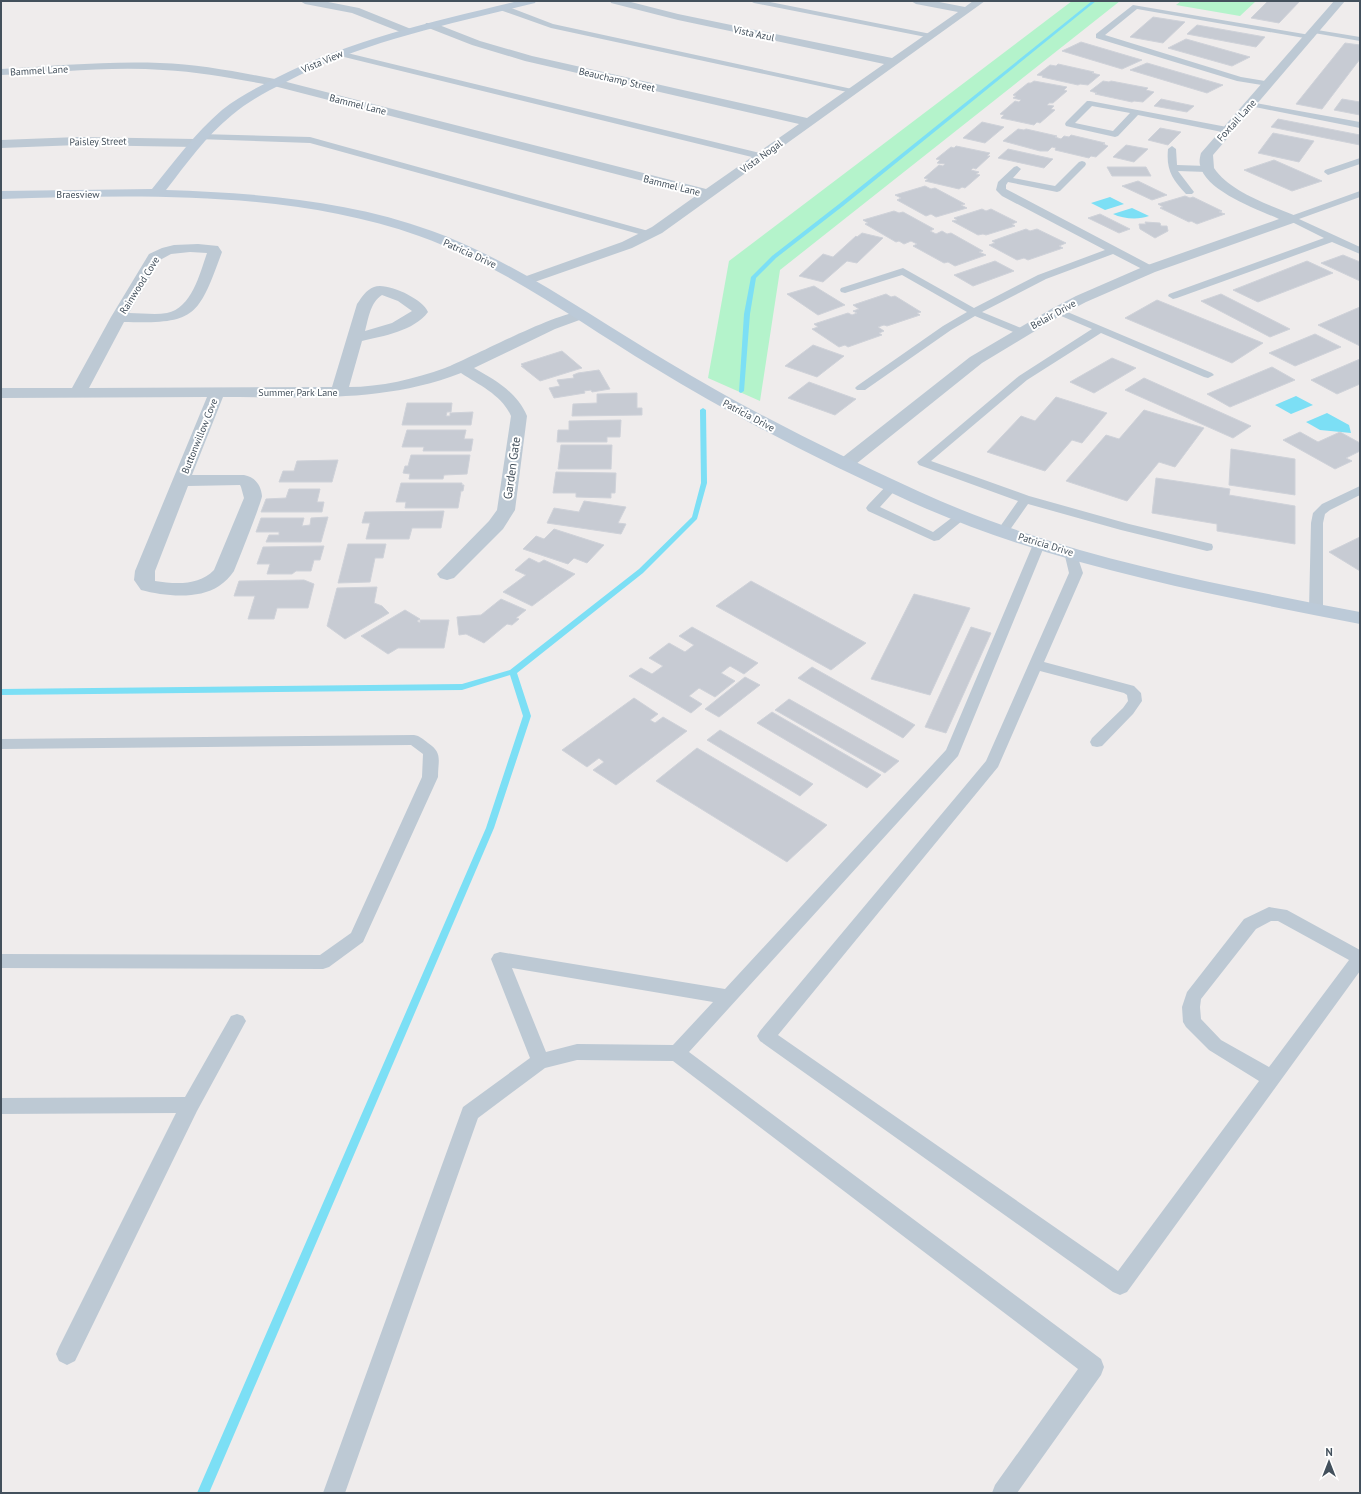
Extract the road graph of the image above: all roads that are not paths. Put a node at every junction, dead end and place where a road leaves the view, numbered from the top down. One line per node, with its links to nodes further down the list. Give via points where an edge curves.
1 (306, 1): 11 (street, via 355,10)
2 (531, 1): 8 (street, Vista View)
3 (615, 1): 16 (street, Vista Azul, via 678,18)
4 (754, 1): 13 (lane)
5 (916, 1): 9 (street)
6 (980, 1): 9 (street, Vista Nogal)
7 (1340, 1): 12 (street, Foxtail Lane)
8 (503, 8): 10 (street, Vista View); 20 (lane, via 551,26)
9 (966, 10): 13 (street, Vista Nogal)
10 (430, 25): 11 (street, Vista View); 23 (street, Beauchamp Street, via 476,44 529,59)
11 (407, 31): 15 (street, Vista View)
12 (1312, 34): 14 (lane); 19 (street, Foxtail Lane); 19 (lane, via 1136,7 1099,36 1240,79)
13 (930, 36): 16 (street, Vista Nogal)
14 (1360, 38)
15 (339, 53): 18 (street, Vista View); 29 (lane)
16 (893, 62): 20 (street, Vista Nogal)
17 (1, 72): 18 (street, Bammel Lane, via 161,66 210,70)
18 (275, 83): 26 (street, Vista View, via 222,116); 39 (street, Bammel Lane)
19 (1268, 84): 21 (street, Foxtail Lane)
20 (852, 91): 23 (street, Vista Nogal)
21 (1250, 104): 24 (lane); 25 (street, Foxtail Lane)
22 (1136, 112): 22 (lane, via 1115,134 1069,124 1090,103); 25 (lane)
23 (808, 122): 29 (street, Vista Nogal)
24 (1360, 125)
25 (1227, 130): 34 (street, Foxtail Lane, via 1207,153)
26 (198, 140): 27 (street, Paisley Street); 38 (street, Vista View); 43 (lane, via 310,140)
27 (1, 144)
28 (1172, 149): 32 (lane)
29 (760, 156): 39 (street, Vista Nogal)
30 (1360, 161): 35 (lane)
31 (1082, 164): 36 (lane, via 1057,190)
32 (1172, 168): 34 (lane); 37 (lane, via 1177,180)
33 (1017, 169): 36 (lane)
34 (1208, 169): 42 (street, via 1227,189)
35 (1328, 172)
36 (1006, 179): 46 (lane, via 1001,184 1001,190 1005,194)
37 (1189, 192)
38 (155, 194): 41 (street, Braesview); 48 (street, Patricia Drive, via 234,197 289,203 371,218 458,246)
39 (709, 194): 43 (street, Vista Nogal)
40 (1360, 194): 42 (lane)
41 (1, 195)
42 (1291, 219): 44 (lane); 47 (street, Belair Drive)
43 (649, 234): 48 (street, Vista Nogal, via 627,245)
44 (1333, 238): 45 (lane); 50 (lane)
45 (1360, 250)
46 (1109, 252): 47 (lane); 52 (lane, via 1042,277)
47 (1150, 269): 51 (street, Belair Drive)
48 (526, 281): 53 (street, Patricia Drive)
49 (845, 290): 52 (lane, via 903,270)
50 (1173, 296)
51 (1058, 311): 55 (lane); 56 (street, Belair Drive)
52 (974, 312): 56 (lane); 60 (lane, via 946,328)
53 (580, 315): 58 (street, Summer Park Lane, via 560,321); 65 (street, Patricia Drive, via 716,398)
54 (119, 318): 54 (street, Rainwood Cove, via 160,318 181,313 192,304 216,252 213,249 198,249 159,253 154,257); 61 (street, Rainwood Cove)
55 (1100, 329): 59 (lane); 69 (lane, via 1023,378 923,462)
56 (1022, 332): 65 (street, Belair Drive, via 976,360)
57 (354, 338): 63 (street)
58 (462, 367): 63 (street, Summer Park Lane, via 402,386); 75 (street, Garden Gate, via 511,400 519,416 506,510 496,525)
59 (1208, 375)
60 (861, 388)
61 (78, 392): 62 (street, Summer Park Lane); 64 (street, Summer Park Lane)
62 (217, 392): 63 (street, Summer Park Lane); 66 (street, Buttonwillow Cove)
63 (339, 392)
64 (1, 393)
65 (845, 464): 67 (street, Patricia Drive)
66 (180, 481): 66 (street, Buttonwillow Cove, via 244,480 250,485 253,498 220,577 202,587 148,586 144,580 145,571)
67 (893, 486): 70 (street, Patricia Drive); 70 (lane, via 872,508 934,537)
68 (1360, 490): 76 (lane, via 1319,513)
69 (1026, 499): 71 (lane); 73 (lane)
70 (962, 516): 71 (street, Patricia Drive)
71 (1003, 531): 72 (street, Patricia Drive)
72 (1040, 542): 74 (street, Patricia Drive); 83 (lane, via 953,752)
73 (1207, 547)
74 (1070, 552): 76 (street, Patricia Drive, via 1218,589); 78 (lane, via 1076,573)
75 (447, 574)
76 (1316, 609): 77 (street, Patricia Drive)
77 (1360, 618)
78 (1036, 664): 79 (lane, via 1129,689 1134,694 1135,701 1128,711); 87 (lane, via 993,763 766,1036 1120,1285)
79 (1097, 742)
80 (1, 744): 82 (lane, via 414,740 431,752 430,777 357,937 323,962)
81 (1360, 958): 87 (lane); 87 (lane, via 1281,915 1269,914 1250,924 1193,997 1192,1022 1215,1045)
82 (1, 961)
83 (729, 997): 85 (lane); 86 (lane, via 500,959)
84 (237, 1022): 88 (lane)
85 (677, 1053): 86 (lane, via 577,1052); 92 (lane, via 1093,1367)
86 (540, 1061): 91 (lane, via 470,1113)
87 (1271, 1078)
88 (190, 1105): 89 (lane); 90 (lane)
89 (1, 1106)
90 (67, 1354)
91 (334, 1493)
92 (1003, 1493)

